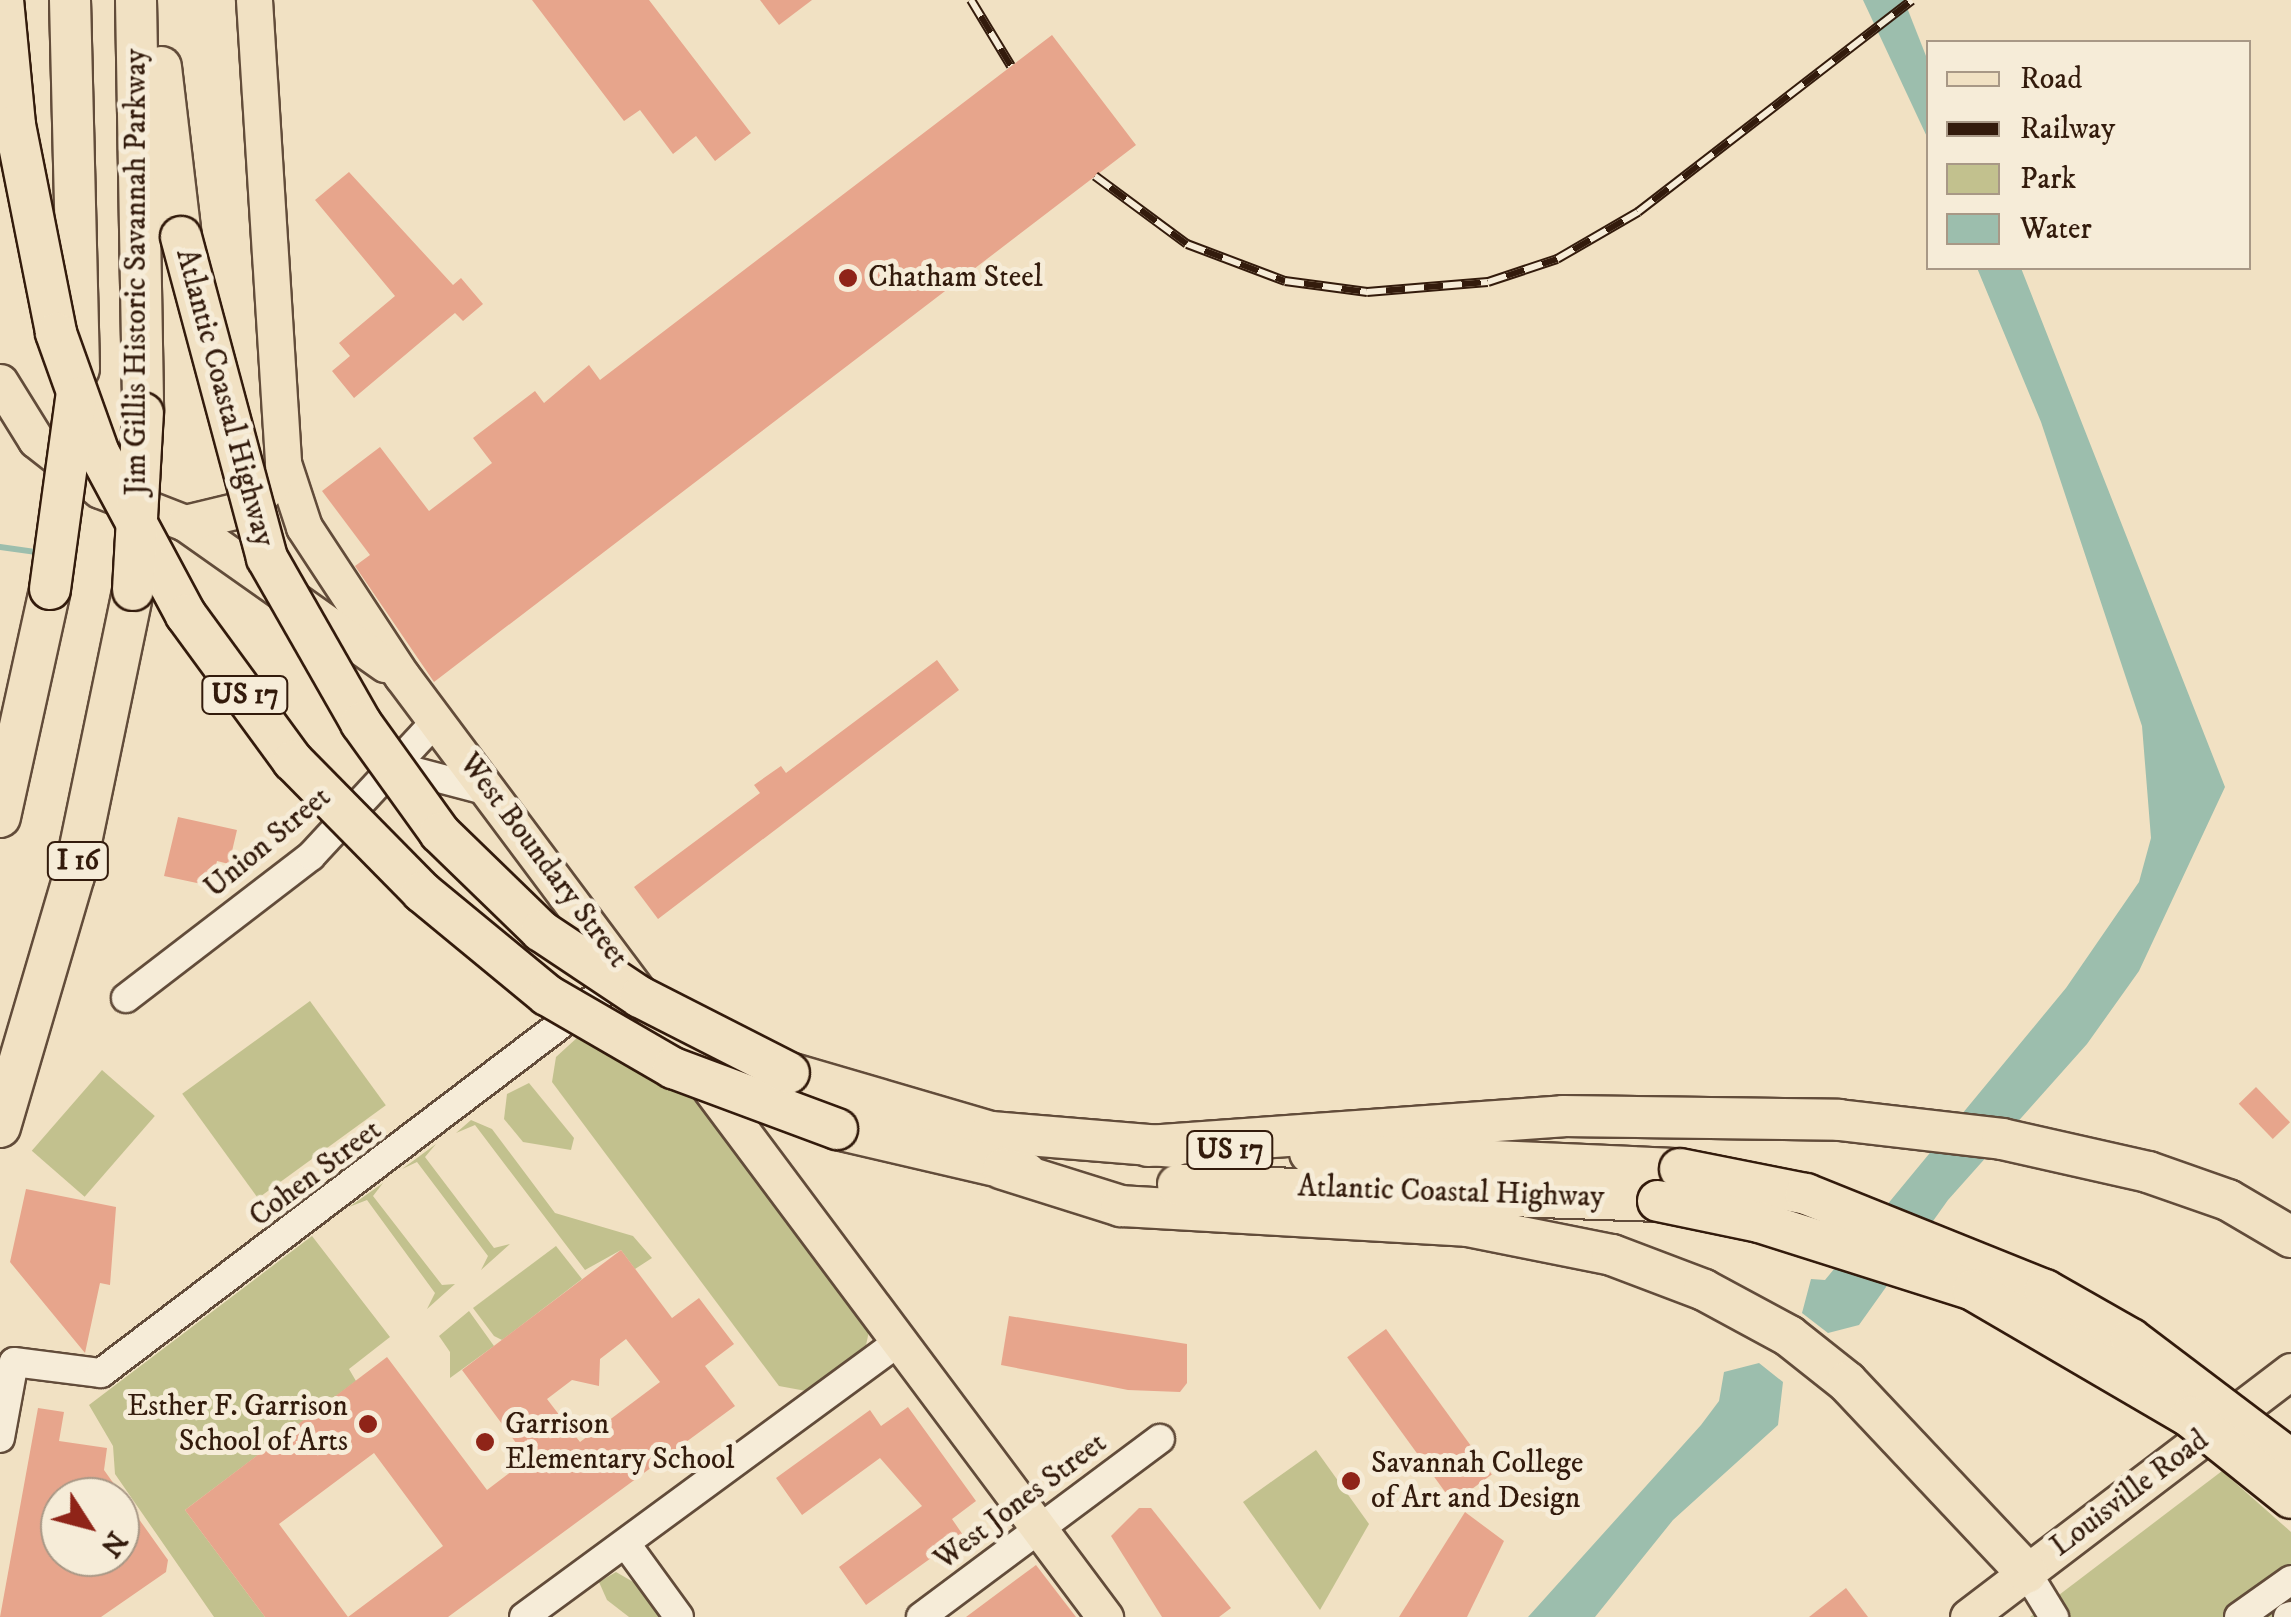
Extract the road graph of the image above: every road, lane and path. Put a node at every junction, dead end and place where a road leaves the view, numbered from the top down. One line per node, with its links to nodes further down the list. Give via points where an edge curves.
1 (3, 0): 18 (highway, Atlantic Coastal Highway / US 17, bridge, via 15,125 68,368 154,560 260,717 422,892 547,995 673,1068 837,1130)
2 (70, 0): 13 (highway, Jim Gillis Historic Savannah Parkway, bridge, via 80,369 50,589)
3 (136, 0): 16 (highway, Jim Gillis Historic Savannah Parkway / I 16, bridge, via 144,413 133,590 79,858)
4 (153, 0): 17 (highway, Atlantic Coastal Highway / US 17, bridge, via 181,237 267,558 361,723 440,834 541,931 640,997 789,1073 991,1132)
5 (254, 0): 7 (main road, West Boundary Street)
6 (0, 382): 8 (main road, via 36,440 100,490)
7 (283, 463): 8 (main road, via 248,508); 9 (main road, West Boundary Street, via 316,550)
8 (186, 523): 9 (main road)
9 (402, 676): 10 (main road, West Boundary Street)
10 (436, 721): 11 (street, Union Street); 12 (main road, West Boundary Street)
11 (402, 768): 12 (street); 15 (street, Union Street, via 311,856)
12 (494, 793): 14 (main road, West Boundary Street)
13 (0, 816)
14 (628, 973): 21 (main road, West Boundary Street); 23 (street, Cohen Street, via 101,1374 19,1360)
15 (126, 998)
16 (0, 1127)
17 (1148, 1146): 19 (highway, Atlantic Coastal Highway / US 17); 20 (highway, via 1408,1124 1717,1116 1928,1128 2189,1183)
18 (1002, 1169): 19 (highway, Atlantic Coastal Highway / US 17, via 1092,1185); 29 (highway, via 1121,1206 1467,1226 1612,1255 1704,1290 1789,1336 1847,1382)
19 (1669, 1185): 25 (highway, Atlantic Coastal Highway / US 17, bridge, via 1806,1194 2045,1290 2131,1339); 26 (highway, Atlantic Coastal Highway / US 17, bridge, via 1972,1290 2190,1416)
20 (2291, 1238)
21 (900, 1341): 27 (main road, West Boundary Street); 28 (street)
22 (2291, 1370): 29 (main road, Louisville Road)
23 (0, 1438)
24 (1160, 1439): 27 (street, West Jones Street)
25 (2291, 1460)
26 (2291, 1498)
27 (1039, 1529): 33 (street, West Jones Street); 34 (main road, West Boundary Street)
28 (626, 1544): 31 (street); 32 (street)
29 (2027, 1572): 35 (main road, Louisville Road); 36 (street)
30 (2291, 1580): 37 (street)
31 (541, 1612)
32 (678, 1617)
33 (921, 1617)
34 (1105, 1617)
35 (1968, 1617)
36 (2054, 1617)
37 (2239, 1617)

